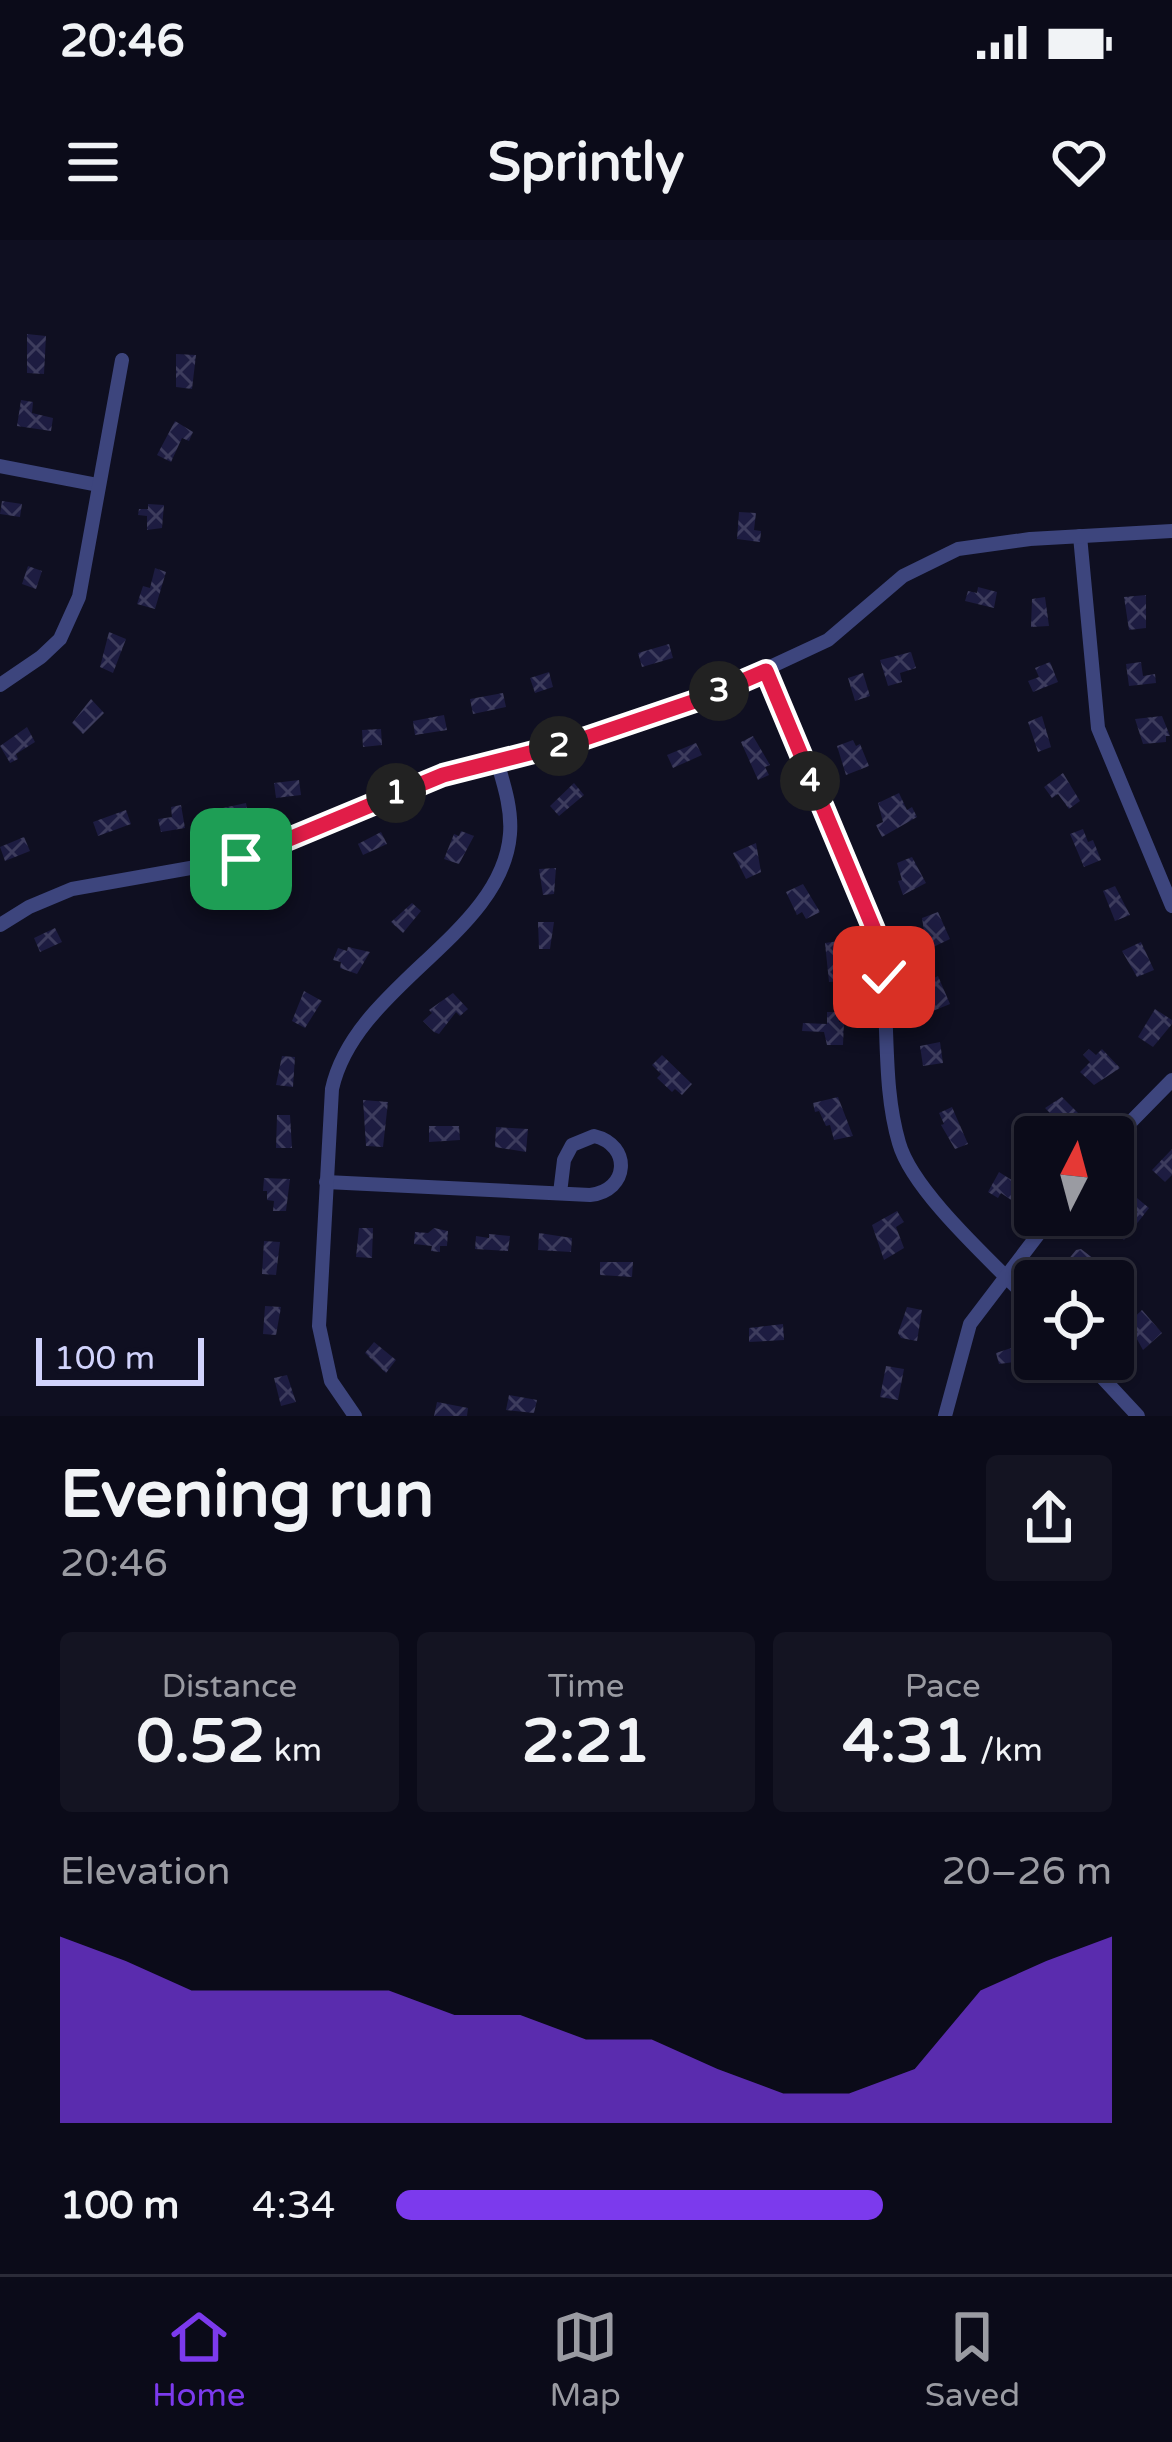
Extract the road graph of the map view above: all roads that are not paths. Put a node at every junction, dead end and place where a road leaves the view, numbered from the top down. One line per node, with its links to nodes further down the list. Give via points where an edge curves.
1 (122, 360): 3 (street)
2 (0, 466): 3 (street)
3 (98, 485): 7 (street, via 68,625 41,657)
4 (1172, 531): 5 (street)
5 (1080, 536): 6 (street, via 990,543 936,557 887,587 828,640); 9 (street, via 1098,728)
6 (766, 671): 8 (street, via 646,718); 16 (street, via 875,932 904,1156)
7 (0, 685)
8 (497, 761): 10 (street, via 382,798 260,853 68,890); 13 (street, via 510,814 502,866 477,907 346,1049 332,1089)
9 (1172, 906)
10 (0, 926)
11 (1172, 1080): 12 (street)
12 (1134, 1119)
13 (326, 1182): 14 (street); 19 (street, via 320,1337 331,1381)
14 (560, 1193): 14 (street, via 596,1195 613,1187 622,1164 616,1147 600,1137 577,1141 566,1155)
15 (1037, 1236): 16 (street)
16 (1006, 1275): 17 (street); 20 (street, via 964,1338)
17 (1014, 1284)
18 (1105, 1380): 21 (street)
19 (356, 1416)
20 (945, 1416)
21 (1138, 1416)

